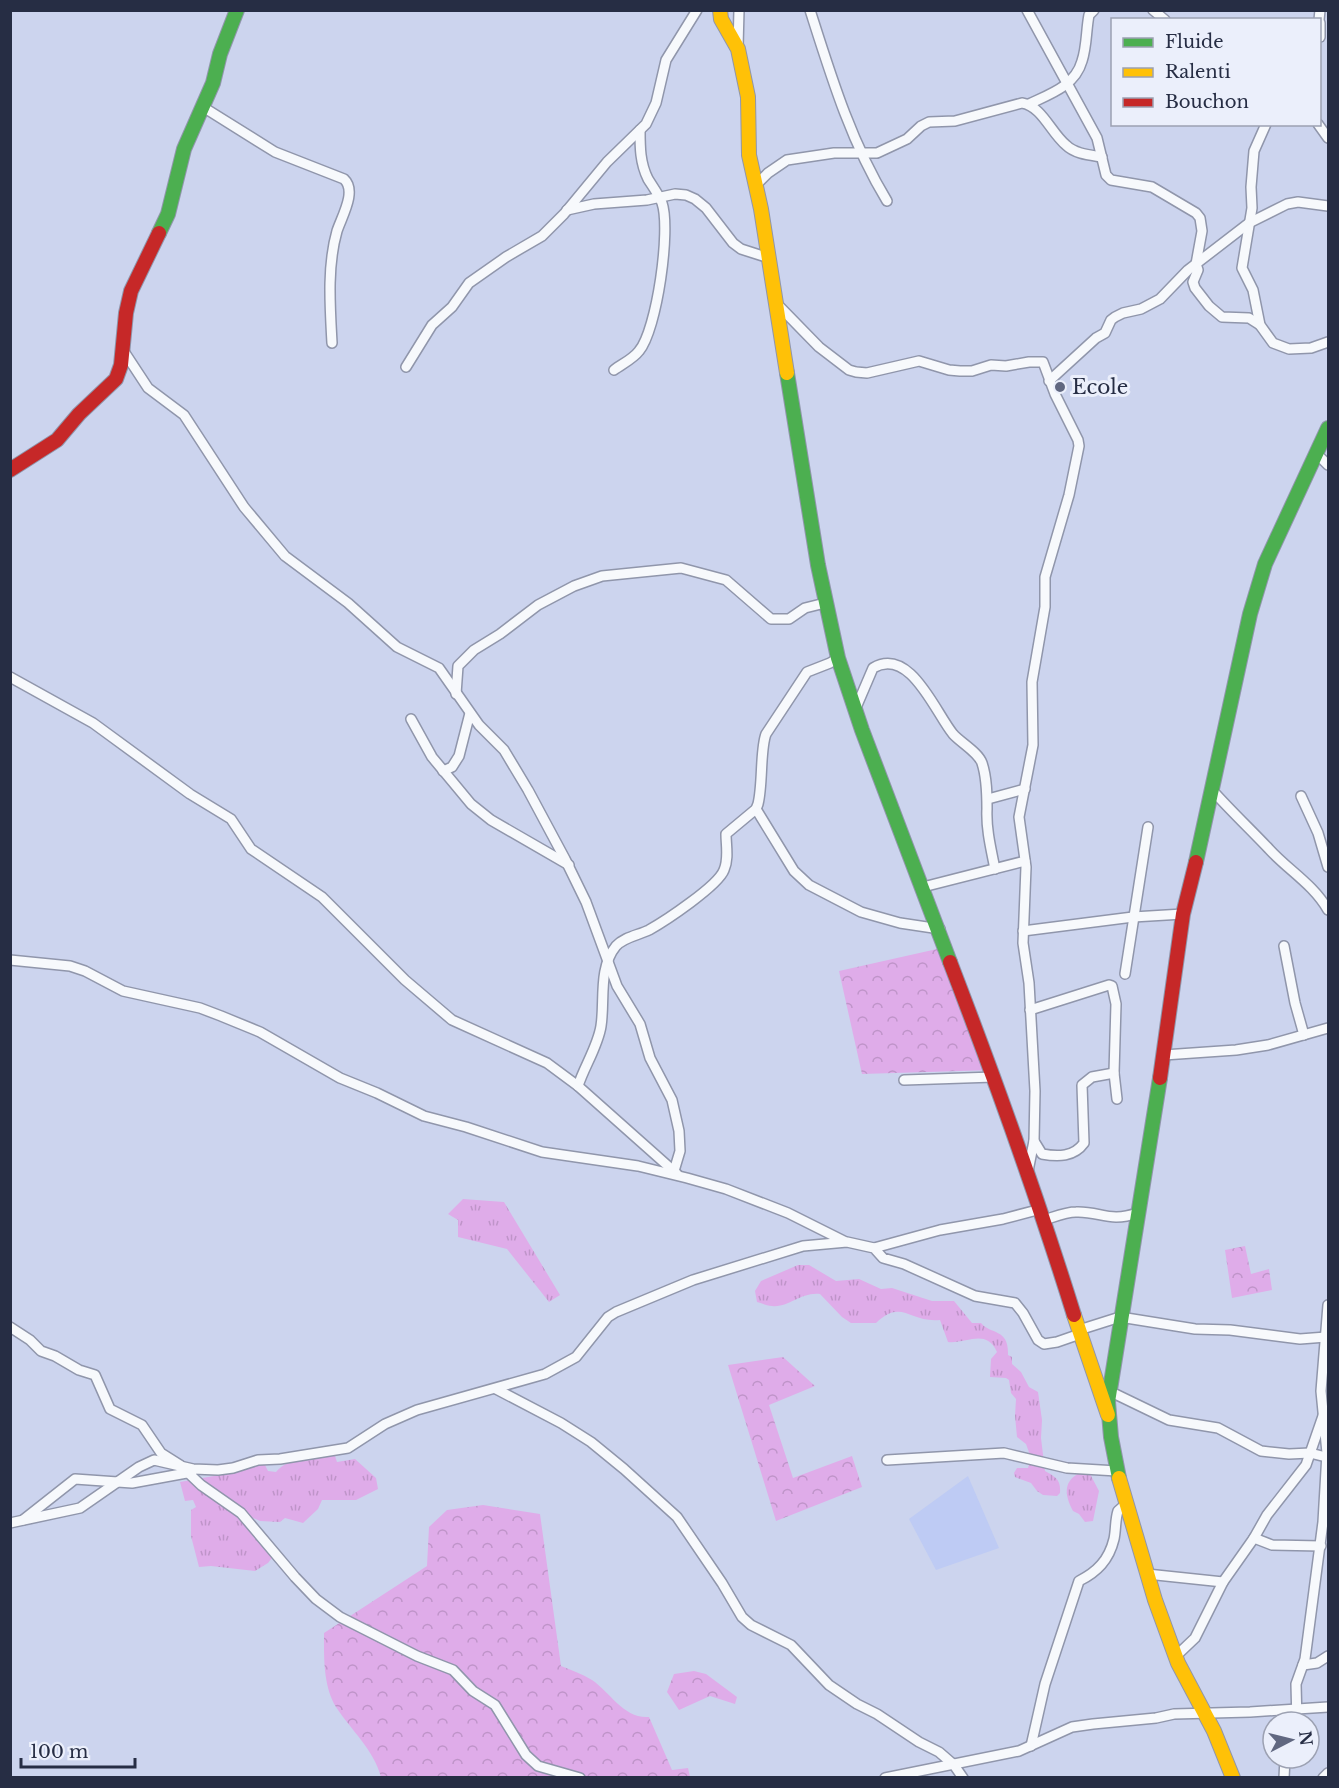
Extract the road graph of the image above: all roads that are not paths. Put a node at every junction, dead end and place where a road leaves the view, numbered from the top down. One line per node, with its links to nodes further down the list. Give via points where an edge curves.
1 (237, 10): 11 (street)
2 (698, 10): 14 (street, via 666,60 651,117)
3 (720, 10): 8 (street)
4 (739, 10): 8 (street)
5 (810, 10): 16 (street)
6 (1027, 10): 9 (street)
7 (1094, 10): 9 (street, via 1089,15 1082,62)
8 (738, 50): 18 (street, via 748,98 749,155)
9 (1068, 84): 10 (street); 17 (street, via 1098,138)
10 (1029, 104): 16 (street, via 955,121 929,122 885,150); 17 (street, via 1066,146)
11 (203, 106): 31 (street, via 275,152 348,183 350,193 336,234 332,266); 32 (street, via 183,149 168,214 131,291)
12 (1265, 126): 25 (street, via 1254,151)
13 (1320, 126): 15 (street)
14 (640, 130): 19 (street, via 640,155); 24 (street)
15 (1329, 138)
16 (861, 153): 18 (street, via 788,160); 20 (street)
17 (1102, 157): 27 (street, via 1111,180 1152,187 1197,213 1202,231)
18 (756, 185): 26 (street)
19 (658, 197): 24 (street); 26 (street, via 675,194 695,199 741,249); 34 (street, via 664,216 659,294 641,350)
20 (887, 201)
21 (1329, 201): 22 (street)
22 (1316, 204): 23 (street); 25 (street, via 1287,204)
23 (1329, 206)
24 (567, 210): 33 (street, via 537,240 469,283 452,307 432,325)
25 (1249, 223): 27 (street); 29 (street, via 1242,268)
26 (769, 258): 28 (street)
27 (1196, 264): 29 (street, via 1193,282 1209,306 1222,317 1250,318); 35 (street, via 1160,299 1111,320 1105,333)
28 (777, 304): 35 (street, via 819,346 856,372 919,361 960,371 1040,361); 40 (street)
29 (1260, 325): 30 (street, via 1274,343 1289,349)
30 (1329, 342)
31 (332, 343)
32 (122, 348): 39 (street, via 120,371 110,387 57,440); 43 (street, via 148,388 184,415 244,507 285,556 348,603 397,647 439,668)
33 (406, 367)
34 (614, 370)
35 (1049, 381): 48 (street, via 1079,446 1046,577 1046,604 1032,682 1033,744)
36 (1329, 428): 37 (street)
37 (1317, 454): 38 (street); 49 (street, via 1258,583)
38 (1329, 465)
39 (10, 470)
40 (825, 603): 41 (street); 43 (street, via 805,608 789,619 771,619 726,580 690,570 602,576 538,605 474,650 458,666)
41 (838, 658): 44 (street); 52 (street, via 807,672 766,734)
42 (10, 677): 75 (street, via 93,723 231,819 251,849 322,897 405,980 452,1020 547,1063)
43 (456, 694): 45 (street)
44 (855, 710): 51 (street, via 873,668 888,663 902,667 934,704 953,734 982,761); 58 (street)
45 (470, 713): 47 (street, via 459,756 452,767); 55 (street, via 504,750)
46 (411, 719): 47 (street)
47 (443, 771): 55 (street, via 471,804 491,820)
48 (1025, 789): 51 (street); 54 (street, via 1019,817)
49 (1213, 791): 59 (street); 60 (street)
50 (1301, 796): 56 (street)
51 (988, 799): 57 (street)
52 (756, 809): 62 (street, via 794,871 809,885 861,912); 66 (street, via 726,834 727,862 722,875 663,921 617,944)
53 (1148, 827): 61 (street)
54 (1025, 861): 57 (street); 63 (street)
55 (568, 865): 66 (street)
56 (1329, 867)
57 (995, 868): 58 (street)
58 (923, 887): 62 (street)
59 (1329, 909)
60 (1183, 914): 61 (street); 71 (street)
61 (1133, 918): 63 (street); 67 (street)
62 (940, 929): 73 (street)
63 (1023, 931): 68 (street)
64 (1284, 946): 70 (street)
65 (10, 960): 79 (street, via 78,968 123,992 200,1008 260,1032 340,1078 424,1116 542,1152)
66 (608, 963): 75 (street, via 603,977 601,1026); 79 (street, via 640,1024 650,1058 674,1107 680,1151)
67 (1125, 974)
68 (1030, 1010): 72 (street, via 1112,986 1116,1004); 77 (street)
69 (1329, 1028): 70 (street)
70 (1304, 1035): 71 (street, via 1236,1050)
71 (1164, 1055): 80 (street)
72 (1114, 1073): 76 (street); 77 (street, via 1092,1077 1082,1085 1084,1143 1080,1148 1055,1157 1042,1154)
73 (994, 1077): 74 (street); 78 (street)
74 (904, 1080)
75 (578, 1086): 79 (street)
76 (1117, 1099)
77 (1034, 1141): 78 (street)
78 (1028, 1172): 81 (street)
79 (676, 1173): 82 (street, via 788,1213)
80 (1137, 1213): 81 (street, via 1111,1218 1072,1212); 85 (street)
81 (1042, 1215): 83 (street, via 940,1230); 87 (street)
82 (847, 1242): 83 (street); 89 (street, via 804,1246 693,1280 616,1312 576,1357 545,1374)
83 (874, 1248): 87 (street, via 883,1258 968,1293 1015,1303 1044,1344)
84 (1329, 1305): 88 (street)
85 (1120, 1317): 87 (street); 88 (street, via 1195,1329); 90 (street)
86 (10, 1327): 96 (street, via 41,1351 95,1375 110,1408 142,1425 161,1453)
87 (1079, 1332): 91 (street)
88 (1327, 1341): 92 (street, via 1321,1391)
89 (496, 1389): 96 (street, via 417,1410 384,1424 348,1448 258,1460 218,1470); 115 (street, via 591,1442 668,1508 687,1530 742,1617 791,1645 829,1685)
90 (1109, 1391): 91 (street); 93 (street, via 1168,1420 1218,1428 1261,1451)
91 (1108, 1415): 97 (street)
92 (1323, 1416): 93 (street); 94 (street)
93 (1310, 1453): 94 (street); 104 (street, via 1306,1465)
94 (1326, 1457): 98 (street)
95 (887, 1460): 97 (street, via 1004,1453 1067,1468)
96 (183, 1469): 99 (street, via 132,1483); 99 (street, via 163,1461 146,1462); 117 (street, via 241,1513 316,1599 340,1617 453,1670 473,1691 495,1705 537,1766)
97 (1117, 1470): 101 (street)
98 (1327, 1472): 100 (street)
99 (120, 1482): 102 (street, via 80,1508); 102 (street, via 75,1479)
100 (1327, 1500): 105 (street)
101 (1126, 1504): 106 (street); 114 (street, via 1118,1511 1107,1558 1094,1573 1078,1581 1045,1684)
102 (22, 1521): 103 (street)
103 (10, 1523)
104 (1254, 1538): 105 (street, via 1272,1545); 107 (street)
105 (1321, 1546): 110 (street)
106 (1147, 1574): 107 (street); 109 (street)
107 (1223, 1582): 109 (street, via 1199,1631)
108 (1329, 1656): 110 (street)
109 (1176, 1657): 113 (street)
110 (1303, 1665): 112 (street, via 1296,1684)
111 (1329, 1707): 112 (street)
112 (1297, 1709): 113 (street)
113 (1204, 1712): 114 (street, via 1072,1727); 120 (street)
114 (1031, 1746): 115 (street)
115 (954, 1764): 118 (street); 119 (street)
116 (1329, 1773): 121 (street)
117 (580, 1778)
118 (885, 1778)
119 (963, 1778)
120 (1233, 1778)
121 (1323, 1778)

